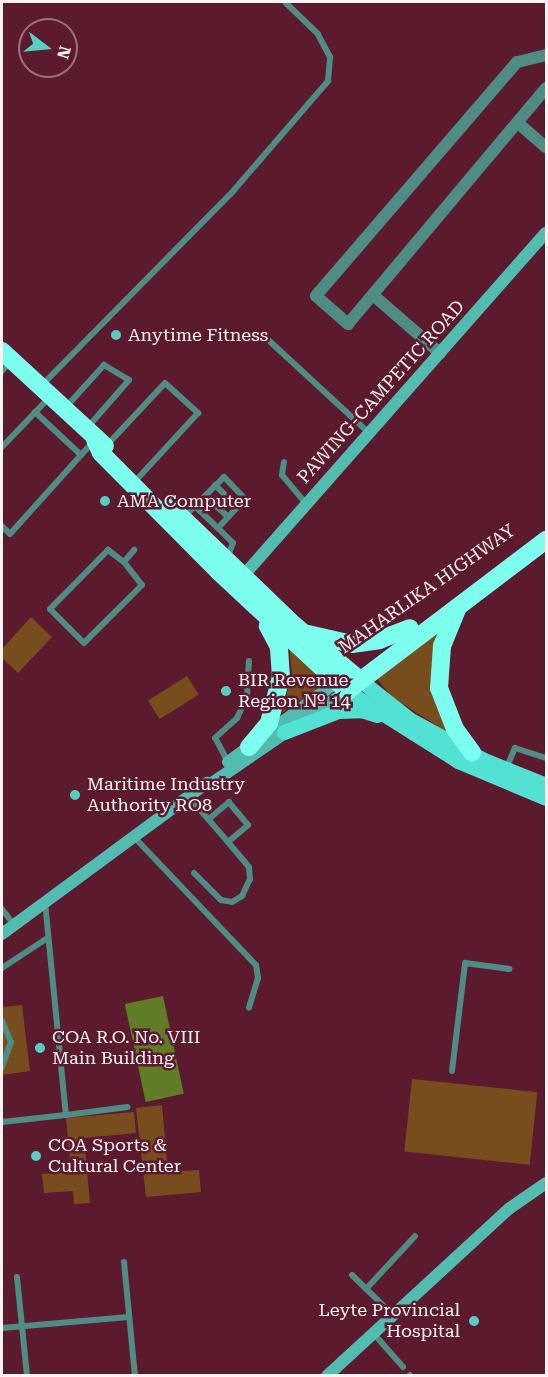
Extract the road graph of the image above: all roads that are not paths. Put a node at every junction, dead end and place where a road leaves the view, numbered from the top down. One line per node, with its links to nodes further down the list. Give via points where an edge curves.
1 (285, 2): 11 (lane, via 318,34 330,57 328,81 234,190)
2 (546, 55): 7 (street, via 517,62 316,296 348,324)
3 (546, 88): 4 (street)
4 (518, 123): 5 (street); 7 (street)
5 (546, 147)
6 (546, 233): 9 (street, PAWING-CAMPETIC ROAD)
7 (373, 295): 9 (street)
8 (264, 336): 14 (lane)
9 (440, 353): 14 (street, PAWING-CAMPETIC ROAD)
10 (5, 361): 11 (highway, MAHARLIKA HIGHWAY)
11 (45, 391): 12 (highway, MAHARLIKA HIGHWAY); 13 (lane)
12 (63, 410): 15 (highway, MAHARLIKA HIGHWAY); 15 (lane, via 104,365 129,380)
13 (35, 412): 16 (lane); 17 (lane)
14 (369, 433): 22 (street, PAWING-CAMPETIC ROAD)
15 (95, 439): 17 (lane); 19 (highway, MAHARLIKA HIGHWAY); 19 (lane, via 165,382 198,413); 35 (highway, MAHARLIKA HIGHWAY, via 101,453 161,520)
16 (2, 447)
17 (81, 455): 26 (lane, via 10,534)
18 (284, 462): 22 (lane, via 282,475)
19 (139, 477): 24 (highway, MAHARLIKA HIGHWAY)
20 (215, 485): 21 (lane); 23 (lane); 23 (lane, via 224,477 245,499)
21 (205, 496): 24 (lane); 25 (lane)
22 (306, 504): 33 (street, PAWING-CAMPETIC ROAD)
23 (238, 507): 25 (lane)
24 (189, 512): 27 (lane); 31 (highway, MAHARLIKA HIGHWAY)
25 (228, 517): 27 (lane)
26 (2, 526)
27 (218, 528): 31 (lane, via 233,543)
28 (546, 530): 37 (highway, MAHARLIKA HIGHWAY)
29 (546, 540): 34 (highway, MAHARLIKA HIGHWAY)
30 (134, 550): 32 (lane)
31 (227, 560): 33 (highway, MAHARLIKA HIGHWAY)
32 (124, 562): 32 (lane, via 142,585 84,643 50,609 108,550)
33 (244, 575): 36 (highway, MAHARLIKA HIGHWAY)
34 (460, 603): 39 (highway, MAHARLIKA HIGHWAY); 43 (highway, via 442,646 439,688 455,729)
35 (262, 614): 39 (highway, MAHARLIKA HIGHWAY); 42 (highway, via 279,647 281,673 269,723)
36 (294, 625): 37 (highway, via 311,636 352,644 379,640); 39 (highway, MAHARLIKA HIGHWAY)
37 (410, 628): 39 (highway, MAHARLIKA HIGHWAY)
38 (249, 661): 45 (lane, via 247,697 237,718 215,738)
39 (347, 682): 40 (main road); 41 (street); 42 (street); 43 (main road)
40 (385, 717): 41 (main road, via 361,710 338,711); 50 (main road, via 458,761)
41 (285, 732): 47 (street)
42 (249, 747): 45 (street)
43 (472, 752): 46 (main road)
44 (546, 758): 46 (lane, via 515,748)
45 (228, 762): 47 (street, via 208,776)
46 (505, 770): 48 (main road)
47 (207, 783): 49 (street)
48 (546, 785)
49 (189, 797): 51 (lane); 52 (street)
50 (546, 798)
51 (209, 819): 53 (lane); 53 (lane, via 229,802 248,825)
52 (134, 837): 55 (street); 62 (lane, via 256,965 258,978)
53 (228, 842): 54 (lane, via 249,867 250,879 242,896 232,902 221,900)
54 (194, 873)
55 (45, 902): 57 (street); 59 (lane)
56 (2, 909): 57 (lane)
57 (14, 924): 58 (street)
58 (2, 934)
59 (46, 939): 60 (lane); 67 (lane)
60 (2, 968)
61 (510, 969): 65 (lane, via 465,963)
62 (249, 1008)
63 (2, 1021): 64 (lane, via 11,1042)
64 (2, 1067)
65 (452, 1071)
66 (127, 1107): 67 (lane)
67 (66, 1115): 68 (lane)
68 (2, 1122)
69 (546, 1183): 75 (street, via 510,1208)
70 (415, 1236): 74 (lane)
71 (124, 1262): 76 (lane)
72 (352, 1275): 74 (lane)
73 (17, 1277): 77 (lane)
74 (366, 1289): 75 (lane)
75 (393, 1315): 79 (street)
76 (129, 1317): 77 (lane); 82 (lane)
77 (22, 1326): 78 (lane); 81 (lane)
78 (2, 1328)
79 (373, 1333): 80 (lane); 83 (street)
80 (403, 1367)
81 (27, 1376)
82 (135, 1376)
83 (327, 1376)

